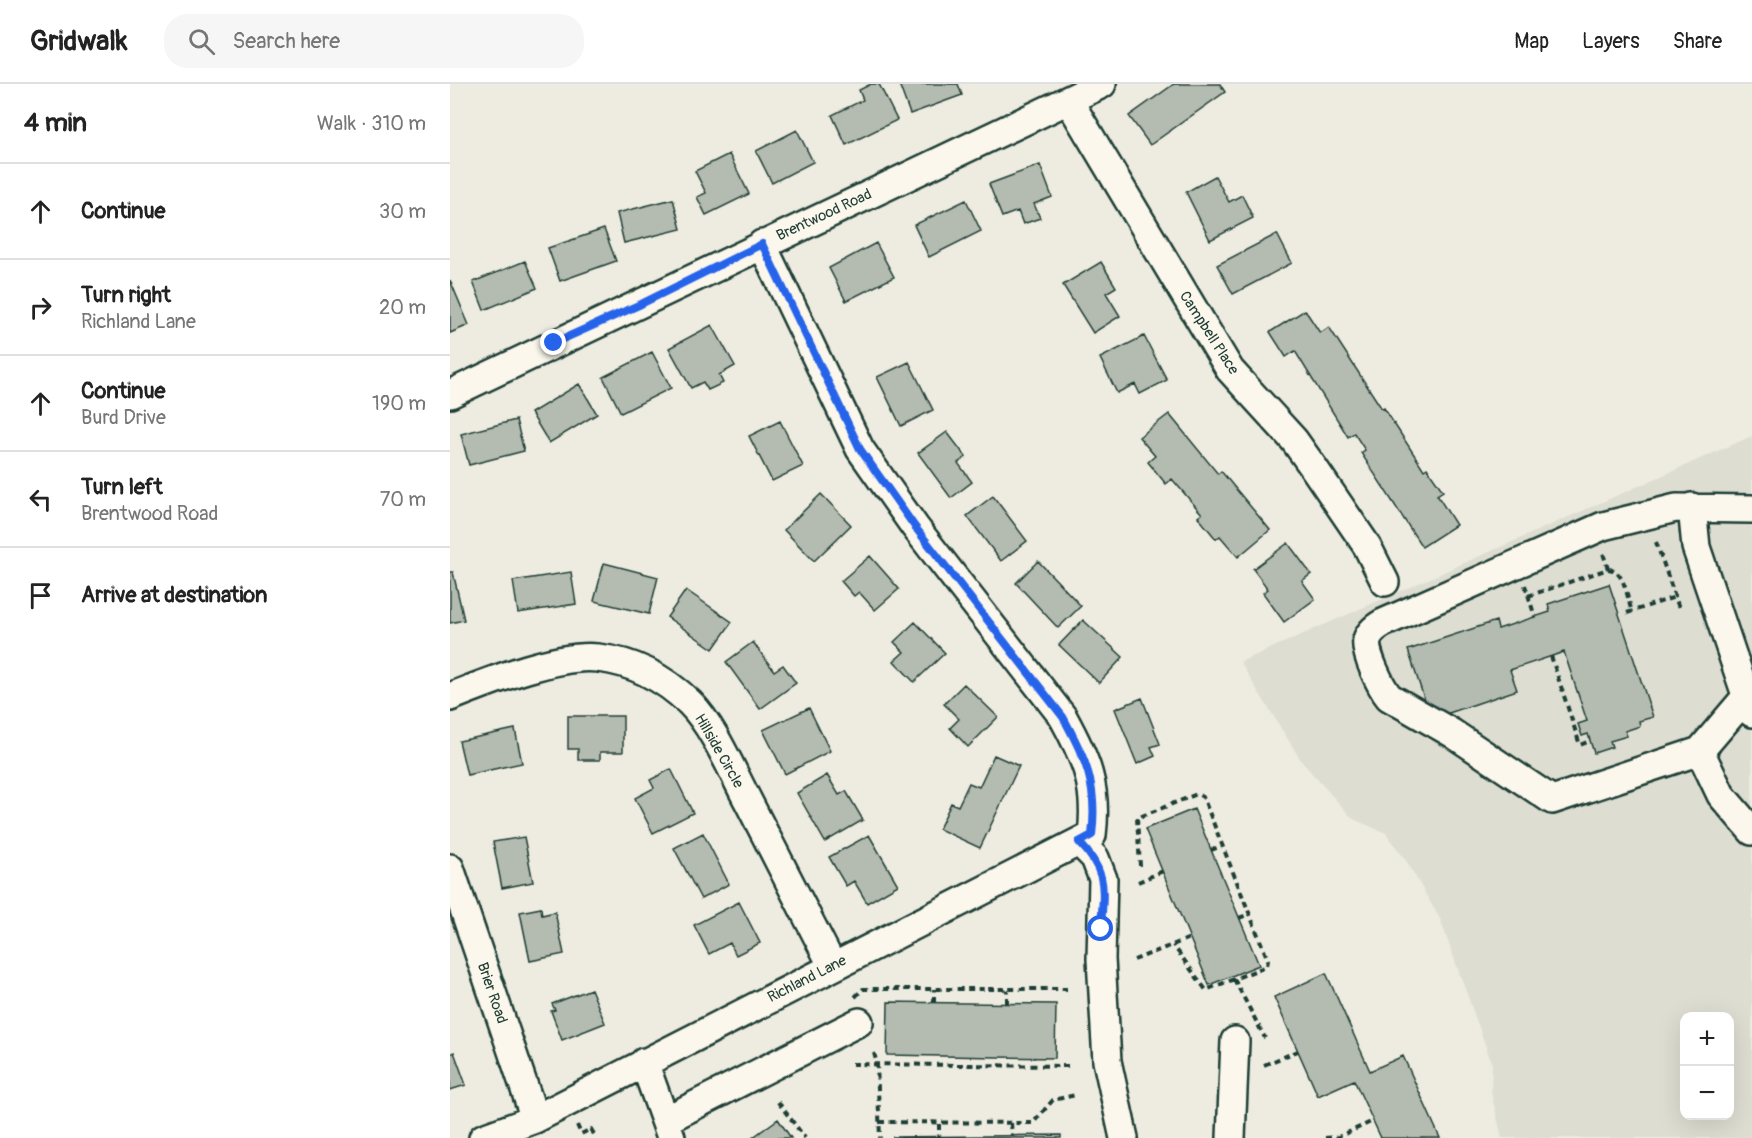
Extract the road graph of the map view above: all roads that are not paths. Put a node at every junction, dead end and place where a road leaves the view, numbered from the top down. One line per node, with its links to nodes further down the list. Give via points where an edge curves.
1 (1102, 84): 2 (street, Brentwood Road)
2 (1069, 101): 3 (street, Brentwood Road); 7 (street, Campbell Place, via 1230,370 1294,440 1367,546)
3 (762, 244): 4 (street, Brentwood Road); 12 (street, Richland Lane, via 860,449 915,527 1063,717 1081,750 1095,808 1092,835)
4 (450, 394)
5 (1692, 507): 6 (street); 9 (street, via 1696,547); 10 (street, via 1658,511 1588,532 1383,623 1370,633 1367,646 1389,697 1552,800)
6 (1752, 509)
7 (1385, 582)
8 (450, 697): 14 (street, Hillside Circle, via 564,659 596,657 622,662 667,683 695,710 728,762)
9 (1749, 705): 10 (street)
10 (1700, 750): 11 (street, via 1721,795)
11 (1752, 831)
12 (1079, 842): 14 (street, Richland Lane); 21 (street, via 1095,858 1103,879 1101,959 1107,1061)
13 (450, 868): 18 (street, Brier Road)
14 (833, 966): 17 (street, Richland Lane)
15 (855, 1012): 19 (street)
16 (1234, 1041): 22 (street)
17 (644, 1062): 18 (street, Richland Lane); 19 (street)
18 (535, 1119): 20 (street, Richland Lane)
19 (669, 1129)
20 (486, 1138)
21 (1124, 1138)
22 (1231, 1138)

